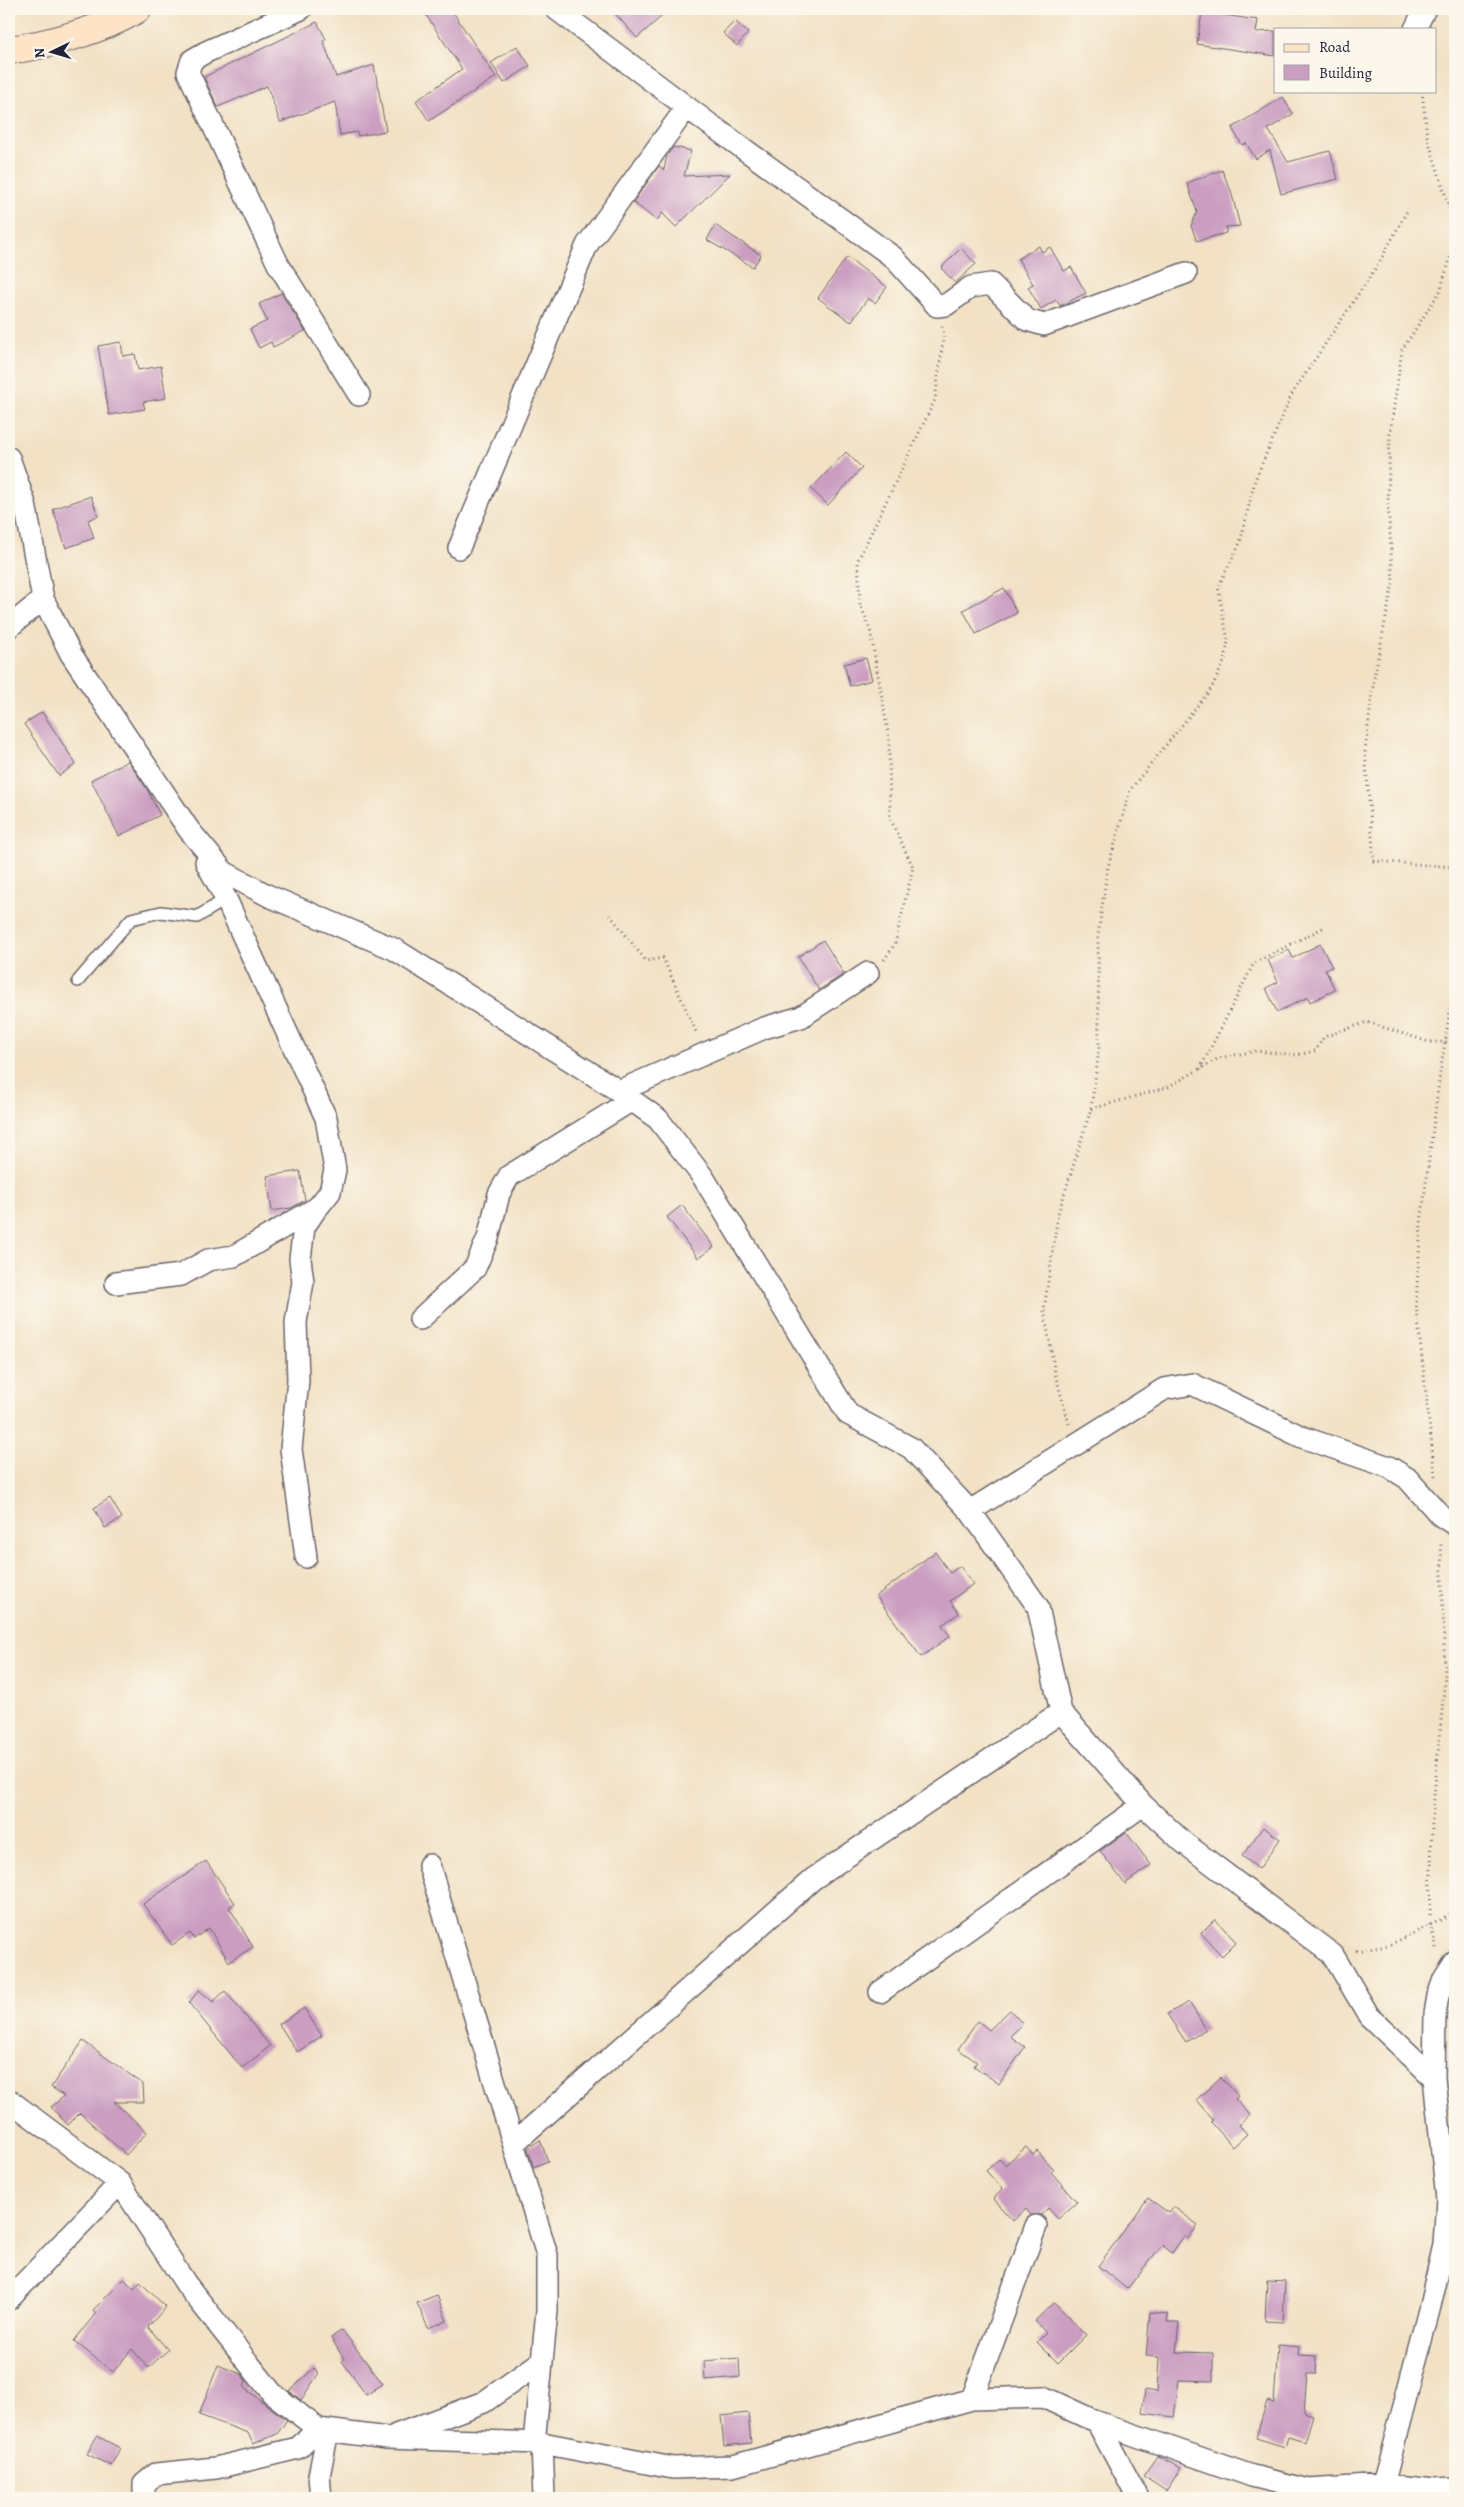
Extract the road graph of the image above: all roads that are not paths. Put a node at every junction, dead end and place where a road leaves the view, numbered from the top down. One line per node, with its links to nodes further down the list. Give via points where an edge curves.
1 (137, 9): 6 (street, via 113,21 34,46)
2 (301, 9): 9 (street, via 206,52 192,60 188,72 278,264)
3 (556, 9): 7 (street)
4 (1425, 9): 5 (street)
5 (1415, 28)
6 (9, 50)
7 (687, 107): 8 (street, via 893,256 937,306 946,305 971,287 991,284 1028,320 1044,325); 11 (street, via 587,246)
8 (1186, 273)
9 (360, 395)
10 (9, 458): 12 (street, via 25,504)
11 (459, 548)
12 (43, 599): 13 (street); 14 (street, via 70,654)
13 (9, 627)
14 (189, 830): 15 (street); 18 (street, via 224,872 269,896 394,949)
15 (226, 899): 17 (lane, via 196,917 161,912 131,920); 19 (street, via 326,1118 334,1170 330,1192)
16 (868, 973): 18 (street, via 802,1017 764,1028 704,1053)
17 (78, 981)
18 (626, 1096): 21 (street, via 509,1176 499,1194 488,1238 475,1268); 22 (street, via 658,1119 703,1177 848,1414 912,1448)
19 (318, 1207): 20 (street, via 234,1256 208,1260 181,1275); 24 (street, via 304,1227 300,1259 303,1282 296,1322 298,1380 291,1449)
20 (116, 1283)
21 (420, 1319)
22 (970, 1511): 23 (street, via 1164,1389 1192,1384 1302,1437 1389,1467 1407,1478 1440,1515); 25 (street, via 1038,1607)
23 (1455, 1525)
24 (306, 1557)
25 (1061, 1712): 26 (street); 32 (street, via 813,1879)
26 (1143, 1805): 29 (street); 30 (street, via 1183,1842 1333,1955 1369,2016)
27 (429, 1865): 32 (street)
28 (1455, 1962): 30 (street, via 1438,1996)
29 (880, 1992)
30 (1434, 2078): 43 (street, via 1447,2199 1444,2246)
31 (9, 2100): 33 (street)
32 (514, 2143): 36 (street, via 547,2255 547,2311)
33 (120, 2184): 35 (street); 39 (street, via 186,2284 272,2393)
34 (1036, 2226): 37 (street)
35 (9, 2299)
36 (542, 2361): 40 (street, via 484,2402); 41 (street)
37 (972, 2399): 38 (street, via 1043,2397); 41 (street, via 733,2466 673,2468)
38 (1097, 2422): 43 (street, via 1252,2476 1309,2490); 47 (street)
39 (323, 2430): 40 (street); 44 (street, via 298,2448 216,2468 156,2474 144,2484); 45 (street, via 319,2476)
40 (387, 2438): 41 (street)
41 (538, 2443): 46 (street)
42 (1455, 2489): 43 (street)
43 (1380, 2492)
44 (144, 2498)
45 (321, 2498)
46 (544, 2498)
47 (1138, 2498)

